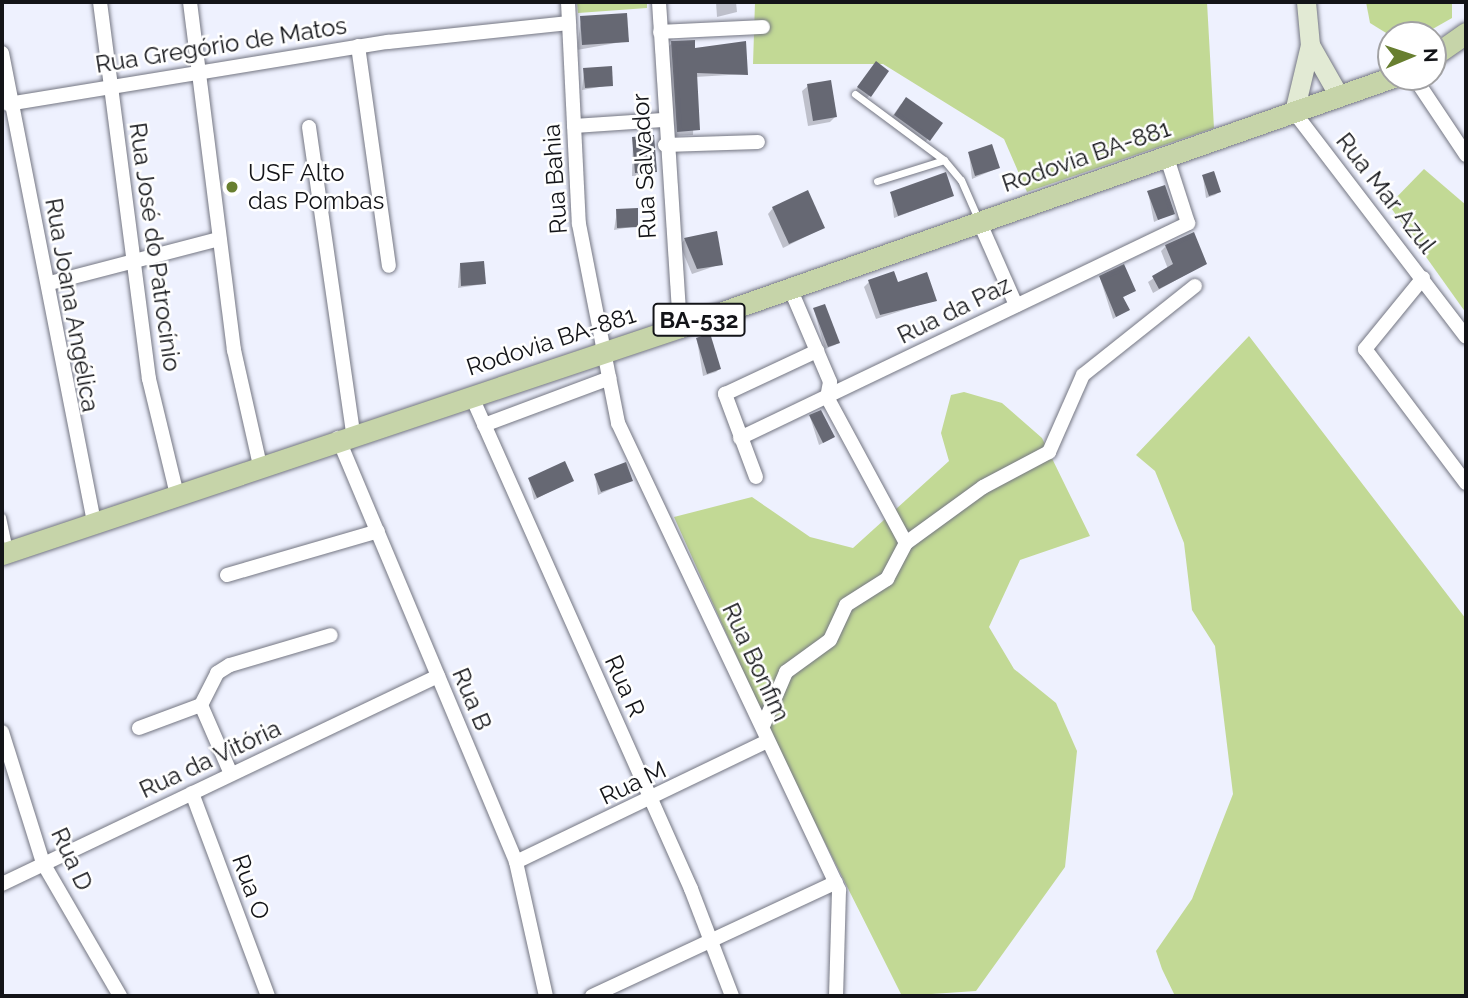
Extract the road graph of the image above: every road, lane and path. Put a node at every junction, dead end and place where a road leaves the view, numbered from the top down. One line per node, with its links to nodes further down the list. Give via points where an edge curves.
1 (100, 2): 16 (street, Rua José do Patrocínio)
2 (190, 2): 14 (street)
3 (568, 2): 6 (street, Rua Bahia)
4 (659, 2): 8 (street, Rua Salvador)
5 (1306, 2): 10 (street)
6 (569, 23): 11 (street, Rua Gregório de Matos); 23 (street, Rua Bahia)
7 (763, 27): 8 (street)
8 (660, 32): 22 (street, Rua Salvador)
9 (1466, 33): 12 (main road)
10 (1310, 45): 19 (street); 21 (street)
11 (358, 46): 14 (street, Rua Gregório de Matos); 34 (street)
12 (1447, 46)
13 (2, 53): 20 (street, Rua Joana Angélica)
14 (195, 70): 16 (street, Rua Gregório de Matos); 32 (street)
15 (1377, 83): 19 (main road, Rodovia BA-881 / BA-532)
16 (110, 86): 20 (street, Rua Gregório de Matos); 33 (street, Rua José do Patrocínio)
17 (1423, 91): 28 (street)
18 (855, 94): 29 (lane)
19 (1339, 96): 21 (main road, Rodovia BA-881 / BA-532)
20 (8, 104): 36 (street, Rua Joana Angélica)
21 (1294, 112): 27 (main road, Rodovia BA-881 / BA-532); 35 (street, Rua Mar Azul)
22 (663, 120): 23 (street); 26 (street, Rua Salvador)
23 (573, 126): 42 (street, Rua Bahia, via 579,224)
24 (309, 127): 48 (street, Rua B)
25 (758, 142): 26 (street)
26 (665, 145): 40 (street, Rua Salvador)
27 (1167, 155): 31 (main road, Rodovia BA-881 / BA-532); 39 (street, Rua da Paz, via 1188,223)
28 (1466, 155)
29 (944, 160): 30 (lane); 31 (lane, via 961,180)
30 (877, 181)
31 (979, 221): 38 (main road, Rodovia BA-881 / BA-532); 39 (street)
32 (219, 239): 33 (street); 50 (street, via 234,350)
33 (136, 264): 36 (street); 53 (street, Rua José do Patrocínio, via 149,379)
34 (389, 266)
35 (1423, 278): 41 (street, Rua Mar Azul); 52 (street, via 1367,340 1371,362)
36 (50, 283): 55 (street, Rua Joana Angélica, via 69,417)
37 (1195, 286): 57 (street, via 1083,375 1049,452 983,487)
38 (790, 288): 40 (main road, Rodovia BA-881 / BA-532); 43 (street)
39 (1016, 305): 46 (street, Rua da Paz)
40 (680, 327): 42 (main road, Rodovia BA-881 / BA-532)
41 (1466, 337)
42 (607, 351): 44 (street, Rua Bonfim); 45 (main road, Rodovia BA-881 / BA-532)
43 (817, 351): 46 (street, via 830,382); 49 (street, via 724,396)
44 (610, 378): 47 (street); 65 (street, Rua Bonfim, via 618,423)
45 (471, 395): 47 (street, Rua R); 48 (main road, Rodovia BA-881 / BA-532)
46 (827, 397): 49 (street, Rua da Paz); 57 (street, via 871,490)
47 (484, 425): 68 (street, Rua R)
48 (345, 435): 50 (main road, Rodovia BA-881 / BA-532); 56 (street, Rua B)
49 (740, 438): 51 (street)
50 (260, 465): 53 (main road, Rodovia BA-881 / BA-532)
51 (756, 477)
52 (1466, 482)
53 (177, 495): 55 (main road, Rodovia BA-881 / BA-532)
54 (2, 517): 58 (lane)
55 (93, 523): 58 (main road, Rodovia BA-881 / BA-532)
56 (378, 531): 59 (street); 61 (street, Rua B)
57 (906, 543): 65 (street, via 887,579 846,605 834,635 786,672)
58 (5, 553)
59 (227, 575)
60 (331, 635): 62 (street, via 230,666 218,673)
61 (438, 676): 66 (street, Rua da Vitória); 69 (street, Rua B)
62 (201, 705): 63 (street); 66 (street)
63 (139, 728)
64 (2, 732): 70 (street, Rua D)
65 (765, 734): 68 (street, Rua M); 71 (street, Rua Bonfim)
66 (231, 774): 67 (street, Rua da Vitória)
67 (192, 793): 70 (street, Rua da Vitória); 76 (street, Rua O)
68 (651, 800): 69 (street, Rua M); 73 (street, Rua R)
69 (516, 862): 74 (street, Rua B)
70 (43, 863): 72 (street, Rua da Vitória); 75 (street, Rua D)
71 (836, 882): 73 (street); 79 (street, Rua Bonfim, via 842,908)
72 (2, 884)
73 (709, 939): 77 (street); 78 (street, Rua R)
74 (540, 993)
75 (120, 996)
76 (268, 996)
77 (592, 996)
78 (732, 996)
79 (836, 996)

